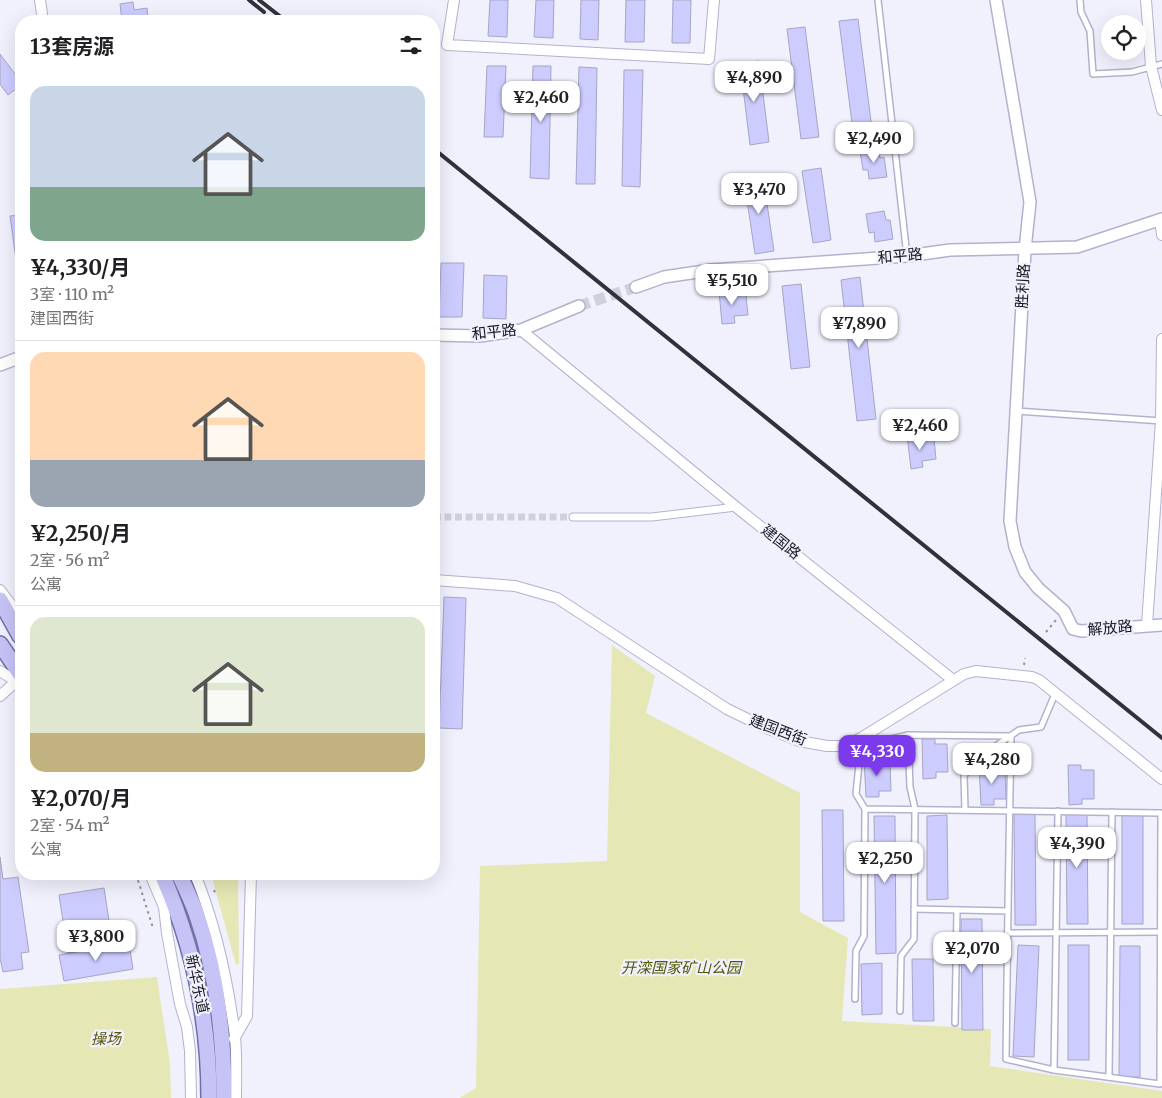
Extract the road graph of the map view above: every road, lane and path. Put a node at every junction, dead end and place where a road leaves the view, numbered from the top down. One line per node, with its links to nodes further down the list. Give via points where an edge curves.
1 (40, 0): 8 (street)
2 (454, 0): 3 (street, via 447,45 709,59)
3 (714, 0)
4 (878, 0): 15 (lane)
5 (996, 0): 14 (street, 胜利路, via 1030,202)
6 (1080, 0): 10 (lane, via 1081,12 1090,32 1093,74 1132,72)
7 (1146, 0): 10 (street)
8 (42, 15)
9 (1162, 64): 10 (lane)
10 (1151, 66): 11 (street)
11 (1162, 110)
12 (1161, 220): 13 (street); 14 (street, 和平路, via 1077,247)
13 (1162, 235)
14 (1025, 250): 15 (street, 和平路, via 950,250); 23 (street, 胜利路)
15 (907, 256): 16 (street, 和平路, via 711,270 664,277)
16 (636, 287)
17 (579, 306): 18 (street, 和平路)
18 (521, 330): 19 (street, 和平路, via 480,336); 25 (street, 建国路)
19 (440, 335)
20 (1162, 339): 24 (street)
21 (15, 359): 22 (street)
22 (0, 366)
23 (1016, 411): 24 (lane); 27 (street, 胜利路, via 1010,521 1015,547)
24 (1162, 421): 33 (street)
25 (736, 507): 26 (street, via 652,517); 41 (street, 建国路)
26 (573, 517)
27 (1025, 572): 33 (street, 解放路, via 1064,611 1073,629)
28 (440, 580): 41 (street, 建国西街, via 515,586 557,598 727,709 799,741 843,746)
29 (0, 590): 31 (street)
30 (0, 600): 35 (main road)
31 (15, 610)
32 (0, 613): 36 (main road)
33 (1147, 625): 34 (street, 解放路)
34 (1162, 625)
35 (15, 628)
36 (15, 632)
37 (0, 644): 39 (main road)
38 (0, 671): 40 (street)
39 (15, 671)
40 (15, 678)
41 (953, 680): 43 (street, 建国西街, via 976,671 1021,675 1039,680)
42 (15, 684): 44 (street)
43 (1056, 694): 46 (lane, via 1041,727 1018,730); 47 (street, 建国西街)
44 (0, 696)
45 (908, 735): 46 (lane); 48 (lane, via 860,754 856,794); 49 (lane, via 910,787)
46 (1011, 736): 50 (lane, via 974,761 964,776); 51 (lane)
47 (1162, 779)
48 (865, 809): 49 (lane); 68 (lane, via 864,936 856,951)
49 (915, 809): 50 (lane); 60 (lane)
50 (965, 810): 51 (lane)
51 (1010, 811): 52 (lane); 62 (lane)
52 (1058, 811): 53 (lane); 64 (lane)
53 (1112, 812): 65 (lane); 66 (lane, via 1161,813)
54 (138, 880): 63 (path)
55 (153, 880): 75 (street, via 164,907 180,1004 187,1027)
56 (164, 880): 76 (main road, 新华东道, via 183,925 193,961 204,1016)
57 (182, 880): 72 (main road, 新华东道, via 196,912 208,953)
58 (197, 880): 71 (street, via 224,969)
59 (251, 880): 71 (street, via 247,1016)
60 (914, 909): 61 (lane); 69 (lane, via 914,939 902,956)
61 (957, 910): 62 (lane); 70 (lane)
62 (1008, 911): 67 (lane)
63 (153, 928)
64 (1056, 932): 65 (lane); 67 (lane); 73 (lane)
65 (1111, 932): 66 (lane); 74 (lane)
66 (1161, 932): 74 (lane, via 1160,1084)
67 (1007, 933): 73 (lane, via 1006,1059)
68 (855, 999)
69 (900, 1011)
70 (955, 1023)
71 (235, 1038): 72 (street); 78 (street)
72 (223, 1050): 77 (main road, 新华东道)
73 (1054, 1070): 74 (lane)
74 (1109, 1077)
75 (191, 1098)
76 (210, 1098)
77 (224, 1098)
78 (236, 1098)

